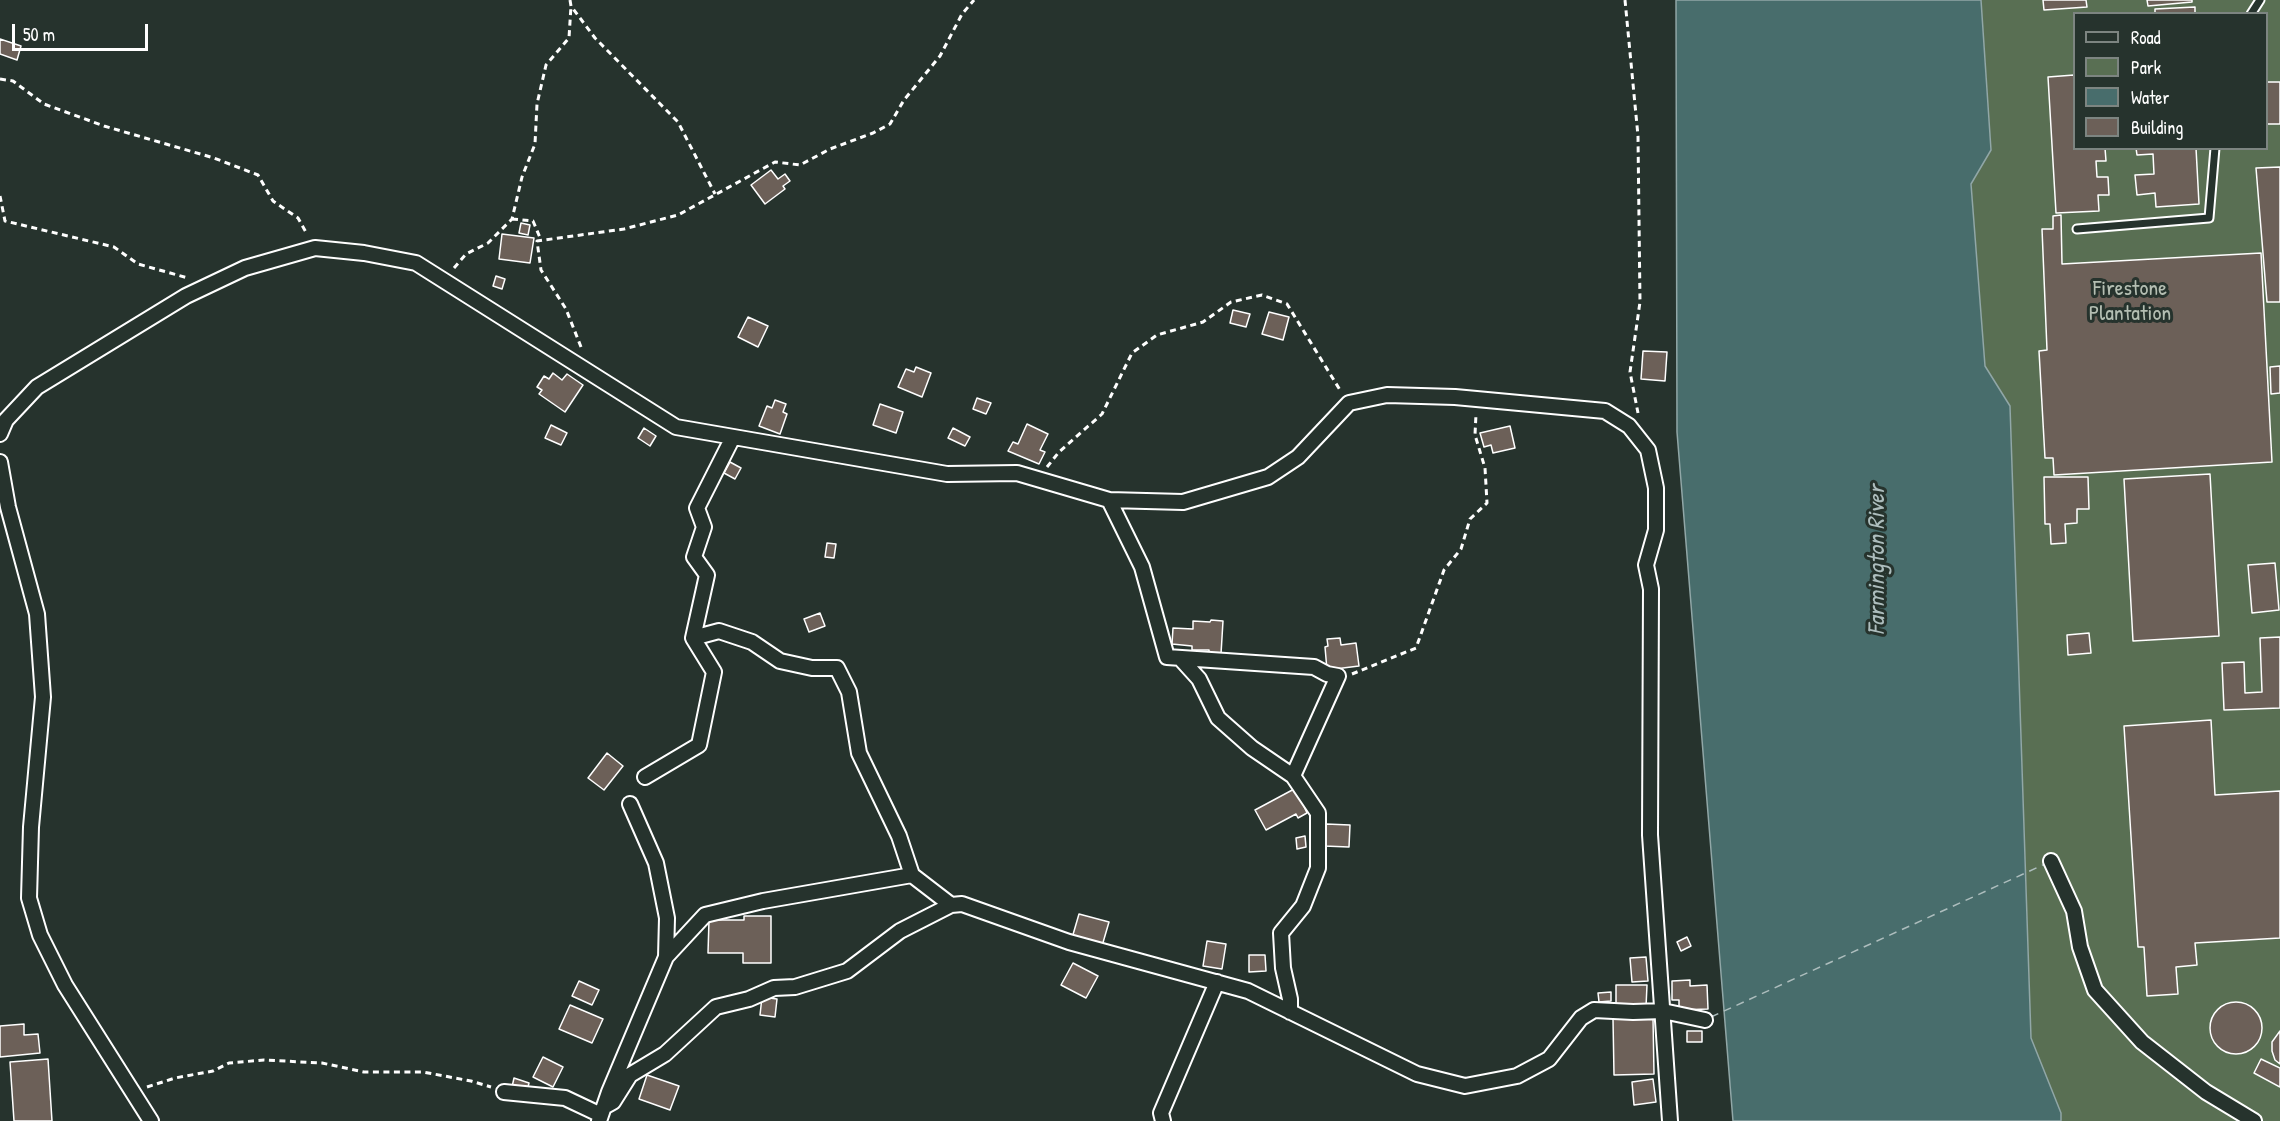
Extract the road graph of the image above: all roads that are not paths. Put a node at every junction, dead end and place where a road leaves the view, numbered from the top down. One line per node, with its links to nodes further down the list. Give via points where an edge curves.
1 (2215, 150): 2 (lane, via 2209,218)
2 (2077, 229)
3 (0, 434): 4 (street, via 6,420 37,387 186,296 245,268 315,248 416,263 676,427)
4 (733, 437): 6 (street, via 947,474 1017,473); 7 (street, via 697,508 704,527 694,557 707,575)
5 (0, 462): 22 (street, via 8,507 38,614 43,697 31,826 29,898 40,934 65,985)
6 (1109, 500): 8 (street, via 1142,567 1167,657); 18 (street, via 1184,502 1268,477 1299,457 1349,404 1387,395 1605,411 1629,426 1648,450 1656,488 1656,530 1646,565 1651,589 1650,835)
7 (693, 638): 10 (street, via 714,672 699,746); 13 (street, via 719,631 752,642 780,661 812,668 837,668 849,692 859,753 899,836)
8 (1180, 658): 9 (street, via 1199,679 1218,718); 9 (street, via 1314,667 1338,676)
9 (1293, 776): 17 (street, via 1318,813 1318,868 1303,906 1281,933)
10 (645, 777)
11 (630, 804): 15 (street, via 656,863 667,918)
12 (2051, 861): 25 (street, via 2074,911 2080,947 2095,990 2142,1042 2206,1092)
13 (912, 876): 14 (street); 15 (street, via 763,901 705,915)
14 (951, 905): 16 (street, via 962,904 1068,942); 21 (street, via 900,931 847,970 716,1007 665,1054 630,1076)
15 (666, 957): 21 (street)
16 (1217, 982): 17 (street, via 1248,991); 23 (street, via 1161,1113)
17 (1290, 1011): 18 (street, via 1417,1074 1465,1086 1517,1076 1549,1059 1581,1018 1594,1010)
18 (1663, 1011): 19 (street); 24 (street)
19 (1705, 1020)
20 (504, 1092): 21 (street, via 565,1098)
21 (601, 1114)
22 (151, 1121)
23 (1163, 1121)
24 (1670, 1121)
25 (2253, 1121)

